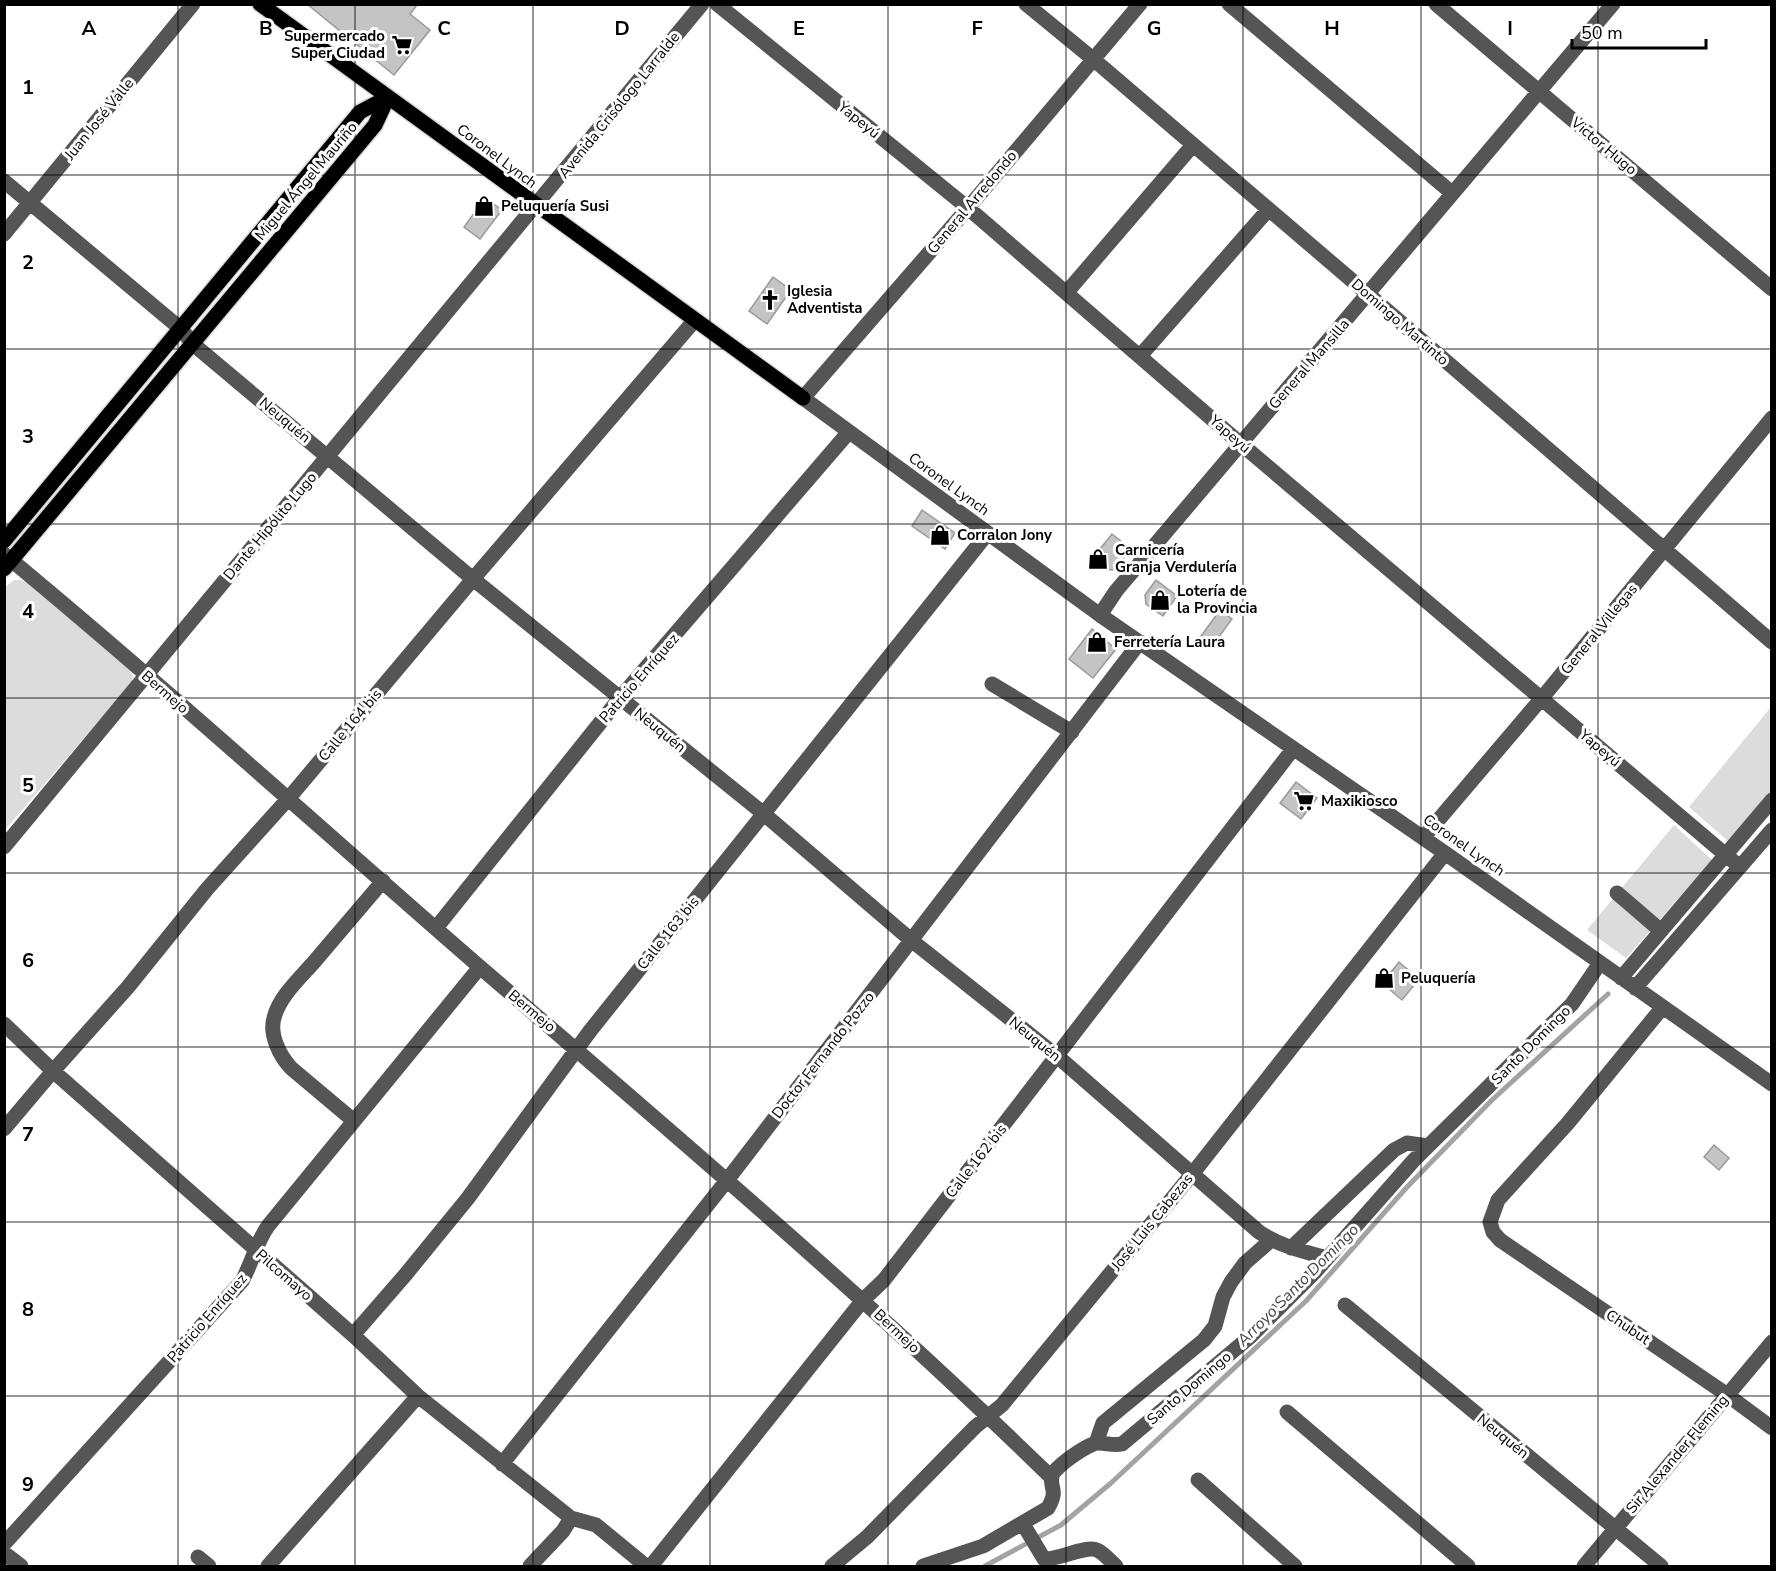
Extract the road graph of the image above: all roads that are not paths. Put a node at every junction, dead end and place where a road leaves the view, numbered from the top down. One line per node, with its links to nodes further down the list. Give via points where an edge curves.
1 (193, 4): 16 (street, Juan José Valle)
2 (260, 4): 12 (main road, Coronel Lynch)
3 (702, 4): 17 (street, Avenida Crisólogo Larralde)
4 (717, 4): 18 (street, Yapeyú)
5 (1026, 4): 10 (street, Domingo Martinto)
6 (1140, 4): 10 (street, General Arredondo)
7 (1229, 4): 15 (street)
8 (1436, 4): 11 (street, Victor Hugo)
9 (1613, 4): 11 (street, General Mansilla)
10 (1093, 59): 13 (street, Domingo Martinto); 18 (street, General Arredondo)
11 (1540, 91): 15 (street, General Mansilla); 21 (street, Victor Hugo)
12 (388, 97): 17 (main road, Coronel Lynch); 25 (main road, Miguel Ángel Mauriño, via 360,112); 26 (main road, Miguel Ángel Mauriño, via 375,125)
13 (1193, 145): 19 (street, Domingo Martinto); 22 (street)
14 (4, 181): 16 (street, Neuquén)
15 (1452, 193): 23 (street, General Mansilla)
16 (31, 203): 20 (street, Juan José Valle); 25 (street, Neuquén)
17 (536, 206): 24 (main road, Coronel Lynch); 32 (street, Dante Hipólito Lugo)
18 (968, 208): 22 (street, Yapeyú); 28 (street, General Arredondo)
19 (1268, 210): 23 (street, Domingo Martinto); 27 (street)
20 (4, 234)
21 (1772, 289)
22 (1067, 292): 27 (street, Yapeyú)
23 (1368, 295): 31 (street, General Mansilla); 35 (street, Domingo Martinto)
24 (694, 321): 28 (main road, Coronel Lynch); 37 (street, Calle 164 bis)
25 (181, 329): 26 (street, Neuquén); 34 (main road, Miguel Ángel Mauriño)
26 (194, 344): 32 (street, Neuquén); 36 (main road, Miguel Ángel Mauriño)
27 (1140, 356): 31 (street, Yapeyú)
28 (802, 398): 30 (street, Coronel Lynch)
29 (1772, 418): 35 (street, General Villegas)
30 (848, 432): 33 (street, Coronel Lynch); 43 (street, Patricio Enríquez)
31 (1241, 444): 38 (street, General Mansilla); 44 (street, Yapeyú)
32 (328, 456): 37 (street, Neuquén); 41 (street, Dante Hipólito Lugo)
33 (987, 534): 38 (street, Coronel Lynch); 49 (street, Calle 163 bis)
34 (4, 541)
35 (1663, 550): 40 (street, Domingo Martinto); 44 (street, General Villegas)
36 (7, 561): 41 (street, Bermejo)
37 (473, 579): 43 (street, Neuquén); 47 (street, Calle 164 bis)
38 (1100, 615): 39 (street, Coronel Lynch)
39 (1140, 642): 45 (street, Doctor Fernando Pozzo); 46 (street, Coronel Lynch)
40 (1772, 642)
41 (145, 675): 47 (street, Bermejo); 52 (street, Dante Hipólito Lugo)
42 (992, 684): 45 (street)
43 (620, 698): 49 (street, Neuquén); 58 (street, Patricio Enríquez)
44 (1542, 699): 51 (street, General Villegas); 54 (street, Yapeyú)
45 (1072, 732): 60 (street, Doctor Fernando Pozzo)
46 (1293, 749): 51 (street, Coronel Lynch); 68 (street, Calle 162 bis)
47 (288, 799): 56 (street, Bermejo); 69 (street, Calle 164 bis)
48 (1772, 800): 54 (street)
49 (764, 814): 60 (street, Neuquén); 67 (street, Calle 163 bis)
50 (1772, 830): 55 (street)
51 (1423, 838): 53 (street, Coronel Lynch)
52 (4, 847)
53 (1445, 853): 61 (street, Coronel Lynch); 74 (street, José Luis Cabezas)
54 (1725, 854): 55 (street, Yapeyú); 59 (street)
55 (1740, 867): 64 (street)
56 (383, 881): 58 (street, Bermejo); 71 (street, via 296,983 273,1018 273,1032 282,1058)
57 (1617, 893): 59 (street)
58 (436, 928): 62 (street, Bermejo)
59 (1660, 930): 63 (street)
60 (911, 940): 68 (street, Neuquén); 75 (street, Doctor Fernando Pozzo)
61 (1600, 963): 63 (street, Coronel Lynch); 73 (street, Santo Domingo, via 1572,1004)
62 (480, 967): 67 (street, Bermejo); 71 (street, Patricio Enríquez)
63 (1621, 978): 64 (street, Coronel Lynch)
64 (1635, 988): 65 (street, Coronel Lynch)
65 (1662, 1008): 70 (street, Coronel Lynch); 84 (street, Chubut, via 1568,1123 1498,1200 1490,1222 1500,1240)
66 (4, 1024): 69 (street, Pilcomayo)
67 (578, 1050): 75 (street, Bermejo); 82 (street, Calle 163 bis, via 468,1198)
68 (1057, 1056): 74 (street, Neuquén); 80 (street, Calle 162 bis, via 884,1280)
69 (53, 1071): 72 (street, Calle 164 bis); 78 (street, Pilcomayo)
70 (1772, 1084)
71 (354, 1120): 78 (street, Patricio Enríquez, via 261,1235)
72 (4, 1129)
73 (1428, 1146): 77 (street, via 1407,1143 1394,1150); 79 (street, Santo Domingo)
74 (1193, 1173): 76 (street, Neuquén); 87 (street, José Luis Cabezas)
75 (728, 1179): 80 (street, Bermejo); 90 (street, Doctor Fernando Pozzo)
76 (1271, 1240): 77 (street, Neuquén); 89 (street, via 1231,1282 1215,1326 1203,1340 1103,1423)
77 (1291, 1248): 79 (street, Neuquén)
78 (256, 1251): 82 (street, Pilcomayo); 96 (street, Patricio Enríquez, via 242,1281)
79 (1327, 1258): 89 (street, Santo Domingo, via 1251,1336 1122,1444)
80 (863, 1300): 87 (street, Bermejo); 102 (street, Calle 162 bis)
81 (1344, 1305): 95 (street, Neuquén)
82 (353, 1335): 85 (street, Pilcomayo)
83 (1772, 1342): 84 (street, Sir Alexander Fleming)
84 (1726, 1394): 88 (street, Chubut); 95 (street, Sir Alexander Fleming)
85 (418, 1395): 90 (street, Pilcomayo); 99 (street)
86 (1287, 1412): 107 (street)
87 (989, 1416): 91 (street, Bermejo); 103 (street, José Luis Cabezas, via 867,1537)
88 (1772, 1428)
89 (1096, 1443): 91 (street, Santo Domingo, via 1088,1445)
90 (502, 1464): 93 (street, Pilcomayo)
91 (1051, 1477): 94 (street, via 1054,1498 1048,1508)
92 (1198, 1480): 106 (street)
93 (571, 1518): 100 (street); 101 (street, via 596,1525)
94 (1024, 1527): 104 (street); 105 (street, via 1044,1559 1097,1550)
95 (1616, 1528): 108 (street, Sir Alexander Fleming); 109 (street, Neuquén)
96 (4, 1544)
97 (4, 1553): 98 (street)
98 (21, 1566)
99 (268, 1566)
100 (530, 1566)
101 (646, 1566)
102 (651, 1566)
103 (832, 1566)
104 (923, 1566)
105 (1116, 1566)
106 (1294, 1566)
107 (1468, 1566)
108 (1584, 1566)
109 (1661, 1566)

